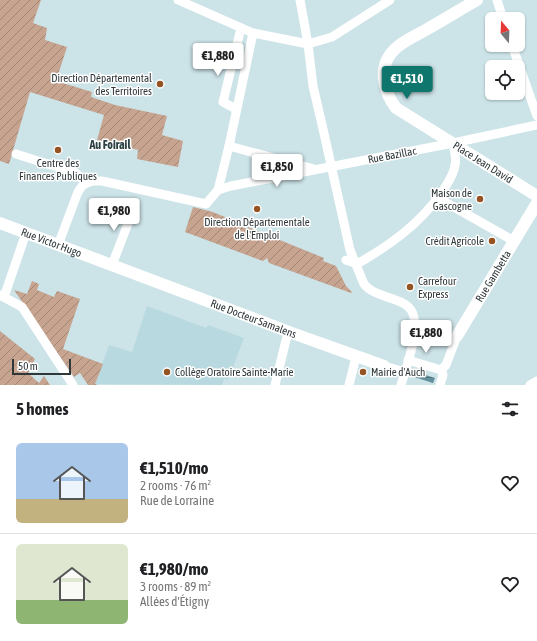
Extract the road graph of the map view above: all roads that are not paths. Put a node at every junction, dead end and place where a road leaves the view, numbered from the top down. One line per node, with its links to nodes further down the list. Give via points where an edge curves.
1 (178, 0): 7 (street)
2 (300, 0): 9 (street)
3 (390, 0): 9 (street, via 332,37)
4 (477, 0): 14 (main road, via 394,50 385,66 385,89 396,108)
5 (497, 0): 6 (street)
6 (501, 12)
7 (238, 27): 8 (street); 11 (street, via 222,102)
8 (253, 33): 9 (street); 11 (street)
9 (308, 44): 17 (street, via 313,86)
10 (514, 52): 12 (street)
11 (236, 110): 15 (street)
12 (537, 116)
13 (537, 125): 14 (street, Rue Bazillac)
14 (453, 143): 17 (street, Rue Bazillac); 21 (main road, Place Jean David); 22 (street, Place Jean David, via 456,164 450,180)
15 (229, 146): 18 (street); 20 (street)
16 (16, 154): 19 (street, via 76,173)
17 (332, 167): 18 (street, Rue Bazillac); 31 (street, via 350,250)
18 (316, 170): 20 (street, Rue Bazillac)
19 (87, 183): 20 (street, via 102,181 201,203); 28 (street, via 78,192)
20 (218, 190)
21 (537, 196)
22 (438, 198): 27 (street); 31 (street, Place Jean David, via 412,227)
23 (537, 203): 27 (main road, Rue Gambetta)
24 (129, 221): 30 (street, via 118,250)
25 (0, 223): 26 (main road, Rue Victor Hugo)
26 (26, 233): 28 (main road, Rue Victor Hugo); 32 (street)
27 (514, 241): 34 (main road, Rue Gambetta)
28 (58, 245): 30 (main road, Rue Victor Hugo)
29 (346, 260): 31 (street)
30 (107, 264): 33 (main road, Rue Docteur Samalens)
31 (357, 264): 36 (street, via 364,284 369,290 397,300 409,307 414,316 414,337)
32 (2, 296): 43 (street, via 22,307)
33 (288, 332): 35 (main road, Rue Docteur Samalens); 44 (street)
34 (457, 336): 38 (street, Rue Gambetta, via 446,365)
35 (356, 356): 37 (main road, Rue Docteur Samalens); 45 (street)
36 (408, 360): 38 (street); 39 (street)
37 (384, 366): 39 (street, Rue Docteur Samalens)
38 (441, 370): 42 (street)
39 (405, 372): 41 (street)
40 (537, 381): 46 (street)
41 (405, 384)
42 (443, 384)
43 (73, 385)
44 (275, 385)
45 (349, 385)
46 (530, 385)

